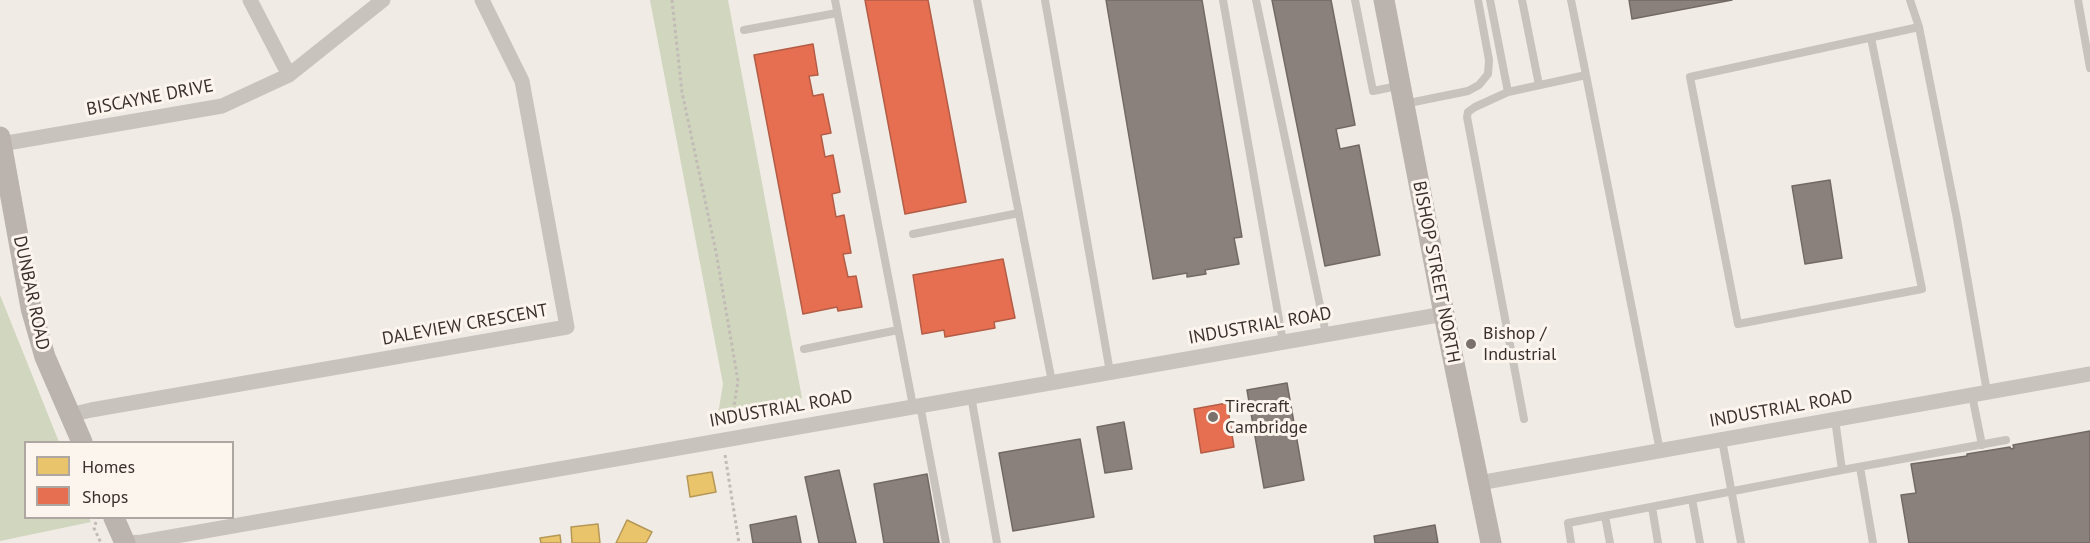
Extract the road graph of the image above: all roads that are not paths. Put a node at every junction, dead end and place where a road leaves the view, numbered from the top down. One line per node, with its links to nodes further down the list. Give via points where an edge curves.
1 (250, 0): 22 (street)
2 (383, 0): 22 (street, BISCAYNE DRIVE)
3 (482, 0): 41 (street, DALEVIEW CRESCENT, via 522,81 567,327)
4 (835, 0): 17 (lane)
5 (977, 0): 28 (lane)
6 (1045, 0): 35 (lane)
7 (1223, 0): 33 (lane)
8 (1256, 0): 32 (lane)
9 (1355, 0): 26 (lane, via 1373,91)
10 (1384, 0): 26 (main road, BISHOP STREET NORTH)
11 (1478, 0): 26 (lane, via 1488,74 1468,91)
12 (1490, 0): 25 (lane)
13 (1522, 0): 24 (lane)
14 (1571, 0): 23 (lane)
15 (1910, 0): 18 (lane)
16 (2078, 0): 21 (lane)
17 (837, 13): 19 (lane); 31 (lane)
18 (1918, 27): 20 (lane); 38 (lane, via 1957,219)
19 (744, 30)
20 (1871, 38): 20 (lane, via 1690,77 1738,324 1922,289)
21 (2090, 68)
22 (290, 75): 27 (street, BISCAYNE DRIVE, via 222,106)
23 (1586, 75): 24 (lane); 48 (lane)
24 (1539, 85): 25 (lane)
25 (1508, 92): 42 (lane, via 1474,107 1467,117)
26 (1402, 95): 30 (main road, BISHOP STREET NORTH)
27 (1, 141): 41 (main road, DUNBAR ROAD, via 32,308 45,357)
28 (1019, 213): 29 (lane); 37 (lane)
29 (913, 234)
30 (1444, 314): 32 (street, INDUSTRIAL ROAD); 51 (main road, BISHOP STREET NORTH)
31 (898, 330): 34 (lane); 40 (lane)
32 (1326, 334): 33 (street, INDUSTRIAL ROAD)
33 (1283, 342): 35 (street, INDUSTRIAL ROAD)
34 (804, 349)
35 (1110, 372): 37 (street, INDUSTRIAL ROAD)
36 (2090, 374): 38 (street, INDUSTRIAL ROAD)
37 (1052, 382): 39 (street, INDUSTRIAL ROAD)
38 (1980, 394): 43 (street, INDUSTRIAL ROAD); 47 (lane)
39 (971, 396): 40 (street, INDUSTRIAL ROAD); 59 (lane)
40 (916, 405): 57 (street, INDUSTRIAL ROAD); 58 (lane)
41 (70, 415): 46 (main road, DUNBAR ROAD)
42 (1524, 419)
43 (1835, 420): 44 (street, INDUSTRIAL ROAD); 50 (lane)
44 (1722, 440): 48 (street, INDUSTRIAL ROAD); 52 (lane)
45 (2006, 440): 47 (lane)
46 (82, 441)
47 (1982, 445): 49 (lane)
48 (1660, 451): 51 (street, INDUSTRIAL ROAD)
49 (1860, 467): 50 (lane); 66 (lane)
50 (1842, 470): 52 (lane)
51 (1479, 483): 60 (main road, BISHOP STREET NORTH)
52 (1731, 491): 53 (lane); 65 (lane)
53 (1692, 499): 54 (lane); 64 (lane)
54 (1652, 507): 55 (lane); 63 (lane)
55 (1605, 516): 61 (lane, via 1568,523); 62 (lane)
56 (106, 519): 57 (main road)
57 (125, 543)
58 (946, 543)
59 (997, 543)
60 (1491, 543)
61 (1571, 543)
62 (1611, 543)
63 (1658, 543)
64 (1700, 543)
65 (1741, 543)
66 (1873, 543)

